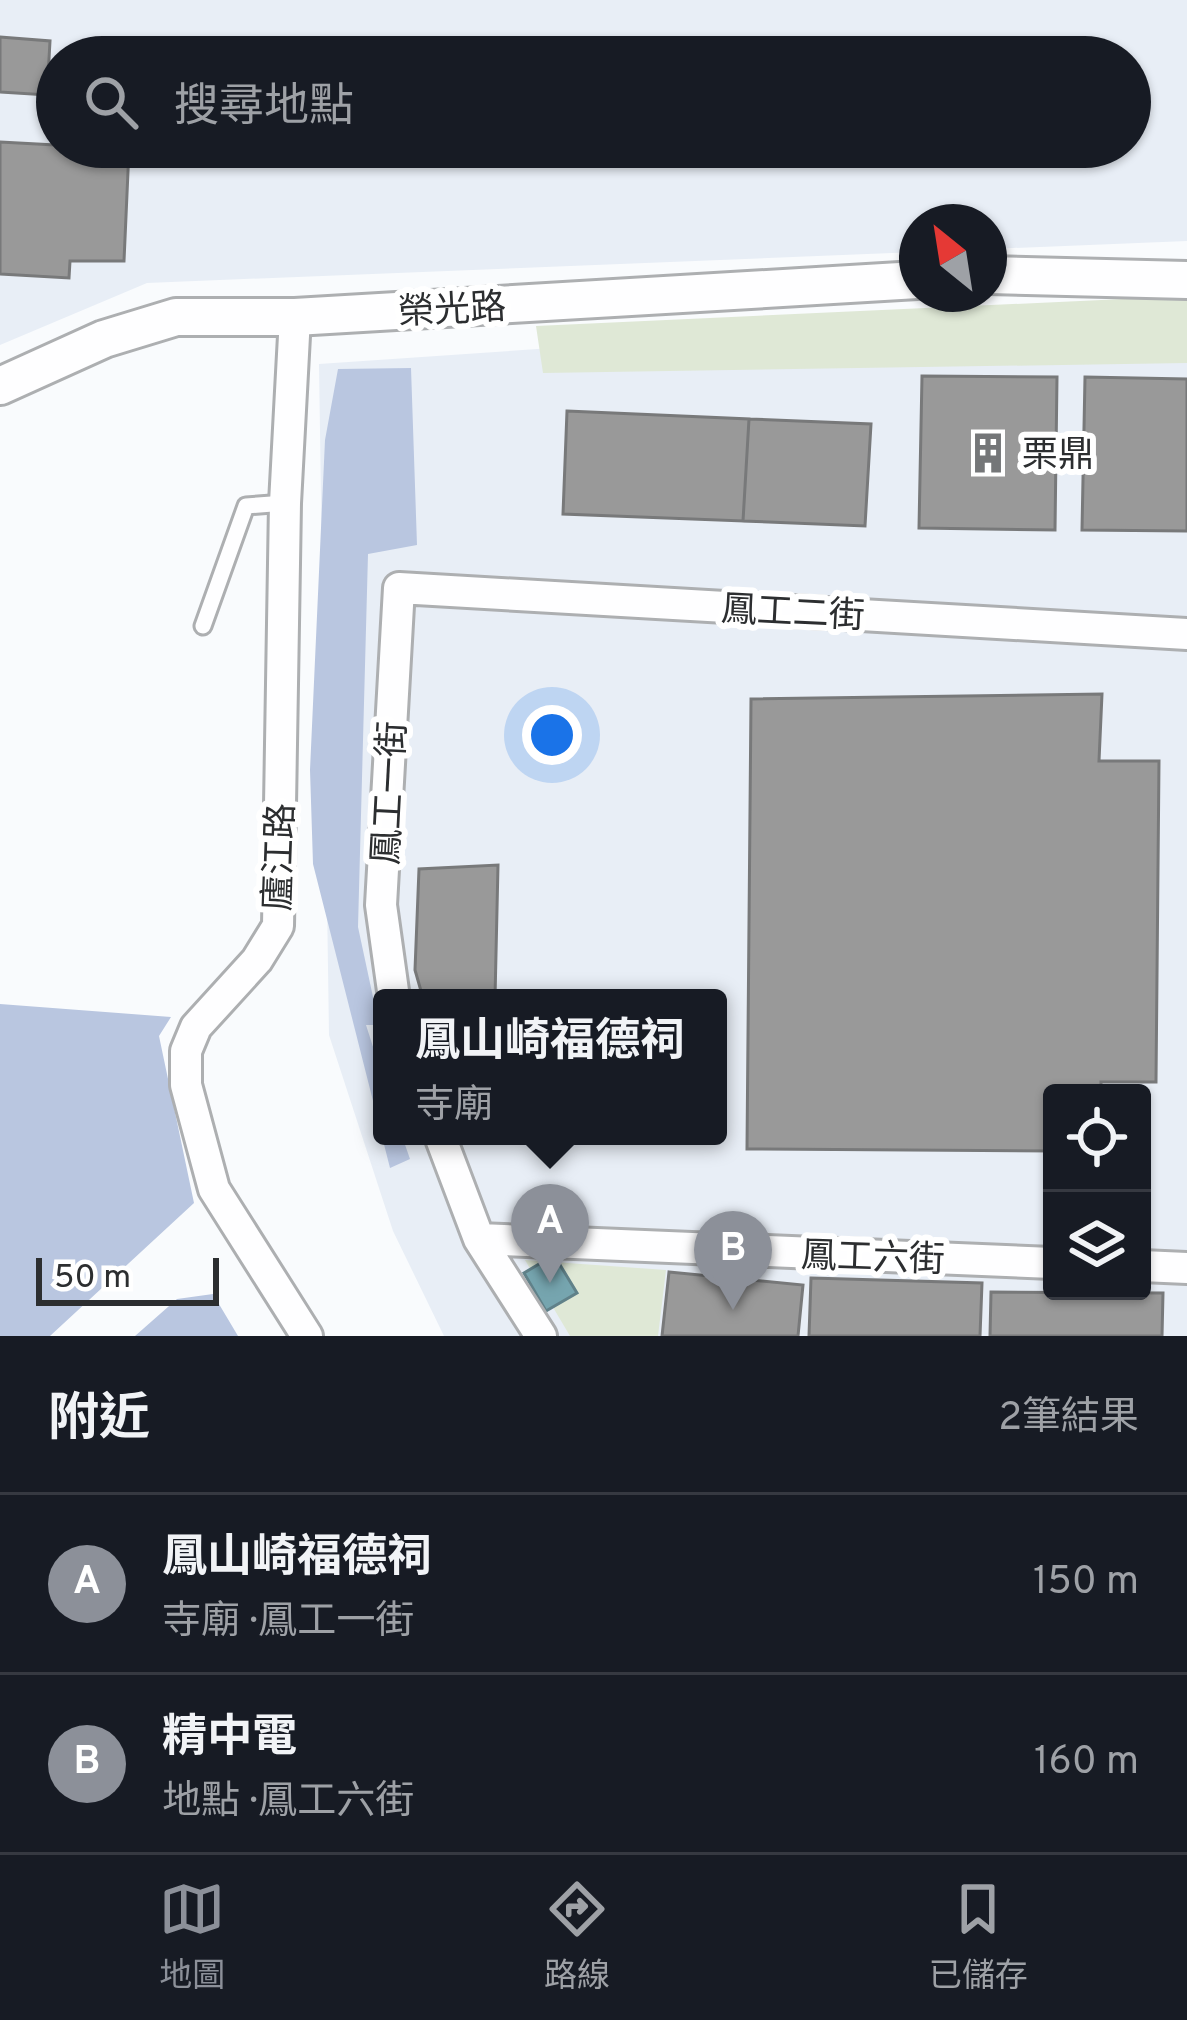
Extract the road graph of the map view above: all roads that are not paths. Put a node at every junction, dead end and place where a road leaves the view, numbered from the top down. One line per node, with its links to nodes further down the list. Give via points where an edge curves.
1 (1007, 275): 2 (street)
2 (1187, 280)
3 (899, 281): 4 (street, 榮光路)
4 (295, 317): 5 (street, 榮光路, via 176,317); 6 (street, 廬江路)
5 (0, 386)
6 (285, 502): 8 (lane, via 246,506); 16 (street, 廬江路, via 278,926 196,1027 186,1084 214,1190)
7 (399, 588): 9 (street, 鳳工二街); 10 (street, 鳳工一街, via 381,904)
8 (203, 626)
9 (1187, 634)
10 (393, 989)
11 (443, 1145): 12 (street)
12 (479, 1240): 13 (street, 鳳工六街); 17 (street)
13 (1043, 1263)
14 (1151, 1266): 15 (street)
15 (1187, 1268)
16 (307, 1336)
17 (541, 1336)

